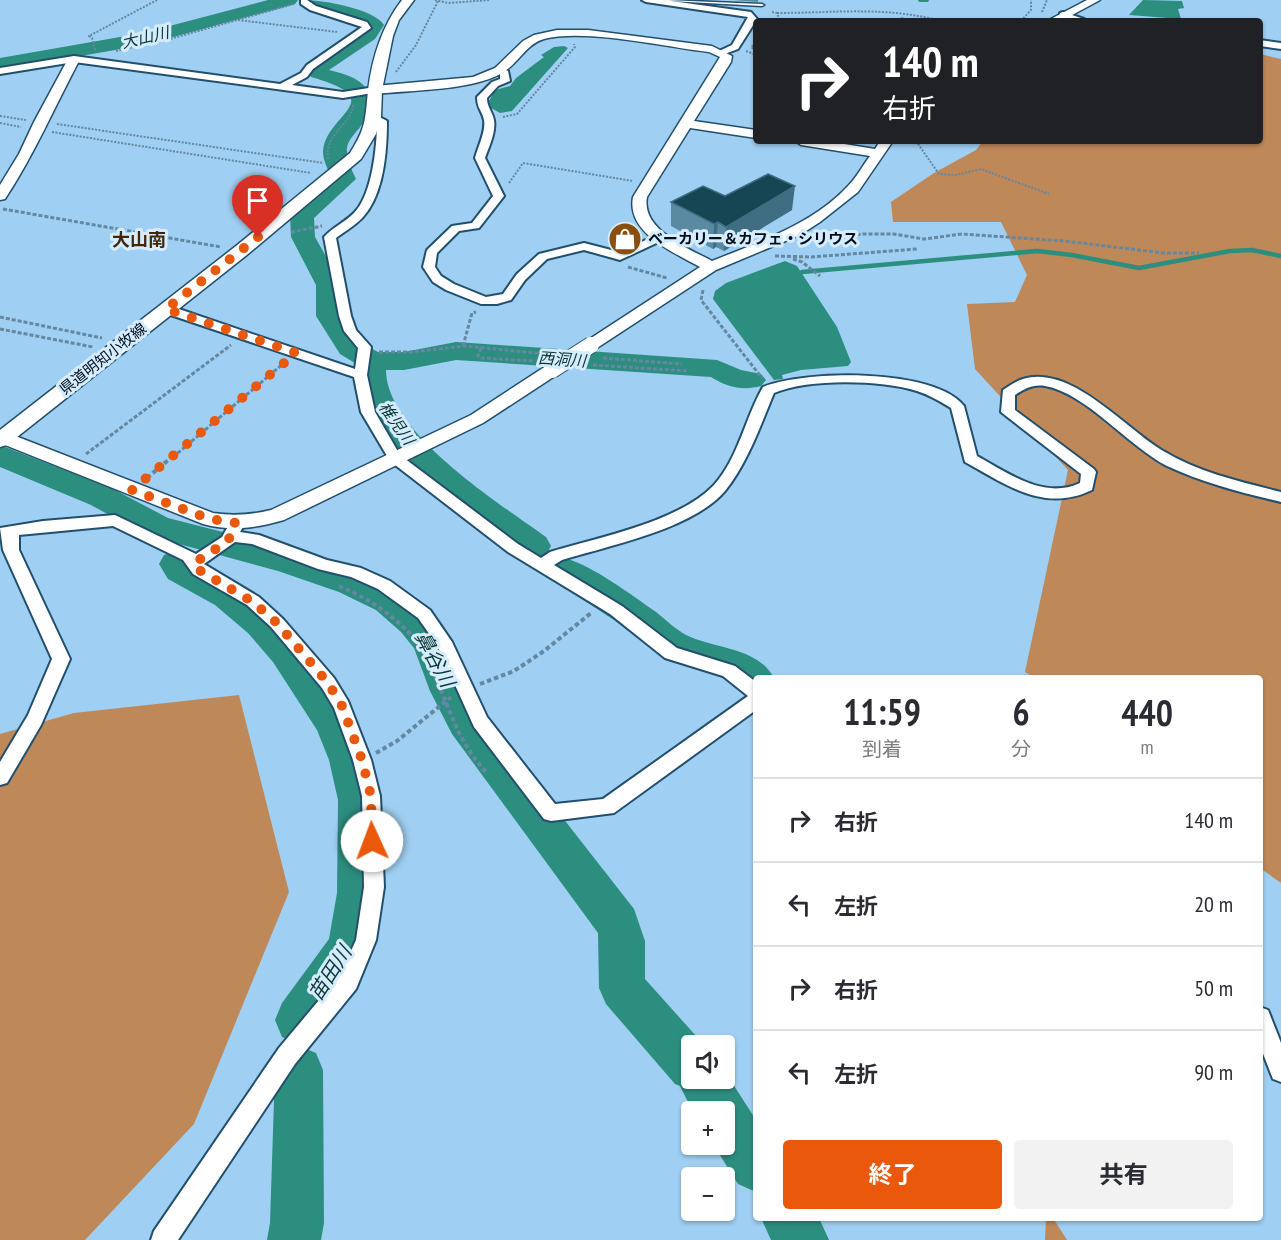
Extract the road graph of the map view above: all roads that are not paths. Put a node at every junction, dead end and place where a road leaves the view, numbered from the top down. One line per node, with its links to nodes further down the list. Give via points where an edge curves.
1 (408, 0): 17 (main road, 県道明知小牧線, via 393,20)
2 (646, 0): 5 (street)
3 (1095, 0): 7 (street)
4 (304, 2): 16 (street, via 367,28 304,75)
5 (666, 3): 6 (lane, via 668,0); 12 (street, via 751,15 753,19 735,47)
6 (762, 5)
7 (1063, 15): 8 (street); 9 (street)
8 (1058, 18)
9 (1072, 18)
10 (1263, 43): 11 (street)
11 (1281, 46)
12 (722, 52): 15 (street, via 588,33 557,33 527,43); 19 (street, via 725,62)
13 (74, 59): 14 (street); 16 (street); 23 (street)
14 (0, 70)
15 (498, 70): 17 (street, via 466,82); 24 (street, via 506,73 505,81 495,84 482,97 490,126 480,158 499,196 475,226 456,228 431,252 429,267 437,279 485,301 507,297 543,256 584,246 620,256)
16 (281, 87): 17 (street, via 353,94)
17 (372, 91): 18 (main road, 県道明知小牧線)
18 (374, 117): 26 (main road, 県道明知小牧線, via 361,149 347,164 323,175 242,250); 27 (street, via 382,121 382,139 371,194 354,220 330,237 345,316 350,331 364,347)
19 (686, 124): 20 (street); 24 (street, via 640,197 638,211 644,223)
20 (753, 134)
21 (842, 144): 22 (street)
22 (883, 147): 25 (street, via 853,189 834,206 782,237)
23 (0, 196)
24 (661, 237): 25 (street)
25 (711, 267): 29 (street, bridge, via 596,352 554,362 477,419)
26 (166, 309): 27 (street); 28 (main road, 県道明知小牧線)
27 (360, 375): 29 (street, via 368,412)
28 (1, 438): 32 (street, via 210,519)
29 (399, 456): 32 (street); 34 (street, via 465,513)
30 (1281, 497): 34 (street, via 1187,470 1158,455 1091,403 1058,385 1042,382 1021,383 1008,393 1008,412 1089,472 1087,486 1076,494 1058,496 1032,490 970,459 957,406 937,393 914,385 816,379 771,388 745,445 719,488 697,505 660,525 556,556)
31 (6, 532): 33 (street, via 115,520 189,556); 37 (street, via 61,659 19,750)
32 (232, 534): 33 (street); 36 (street, via 384,585 424,614 444,642 480,722 551,813 607,807)
33 (194, 563): 40 (street, via 277,623 328,683 342,706 371,796 374,887 366,940 348,982 287,1056)
34 (542, 565): 35 (street, via 601,601 671,653 729,671)
35 (753, 690)
36 (753, 702)
37 (0, 777)
38 (1263, 1026): 39 (street)
39 (1281, 1071)
40 (163, 1240)

